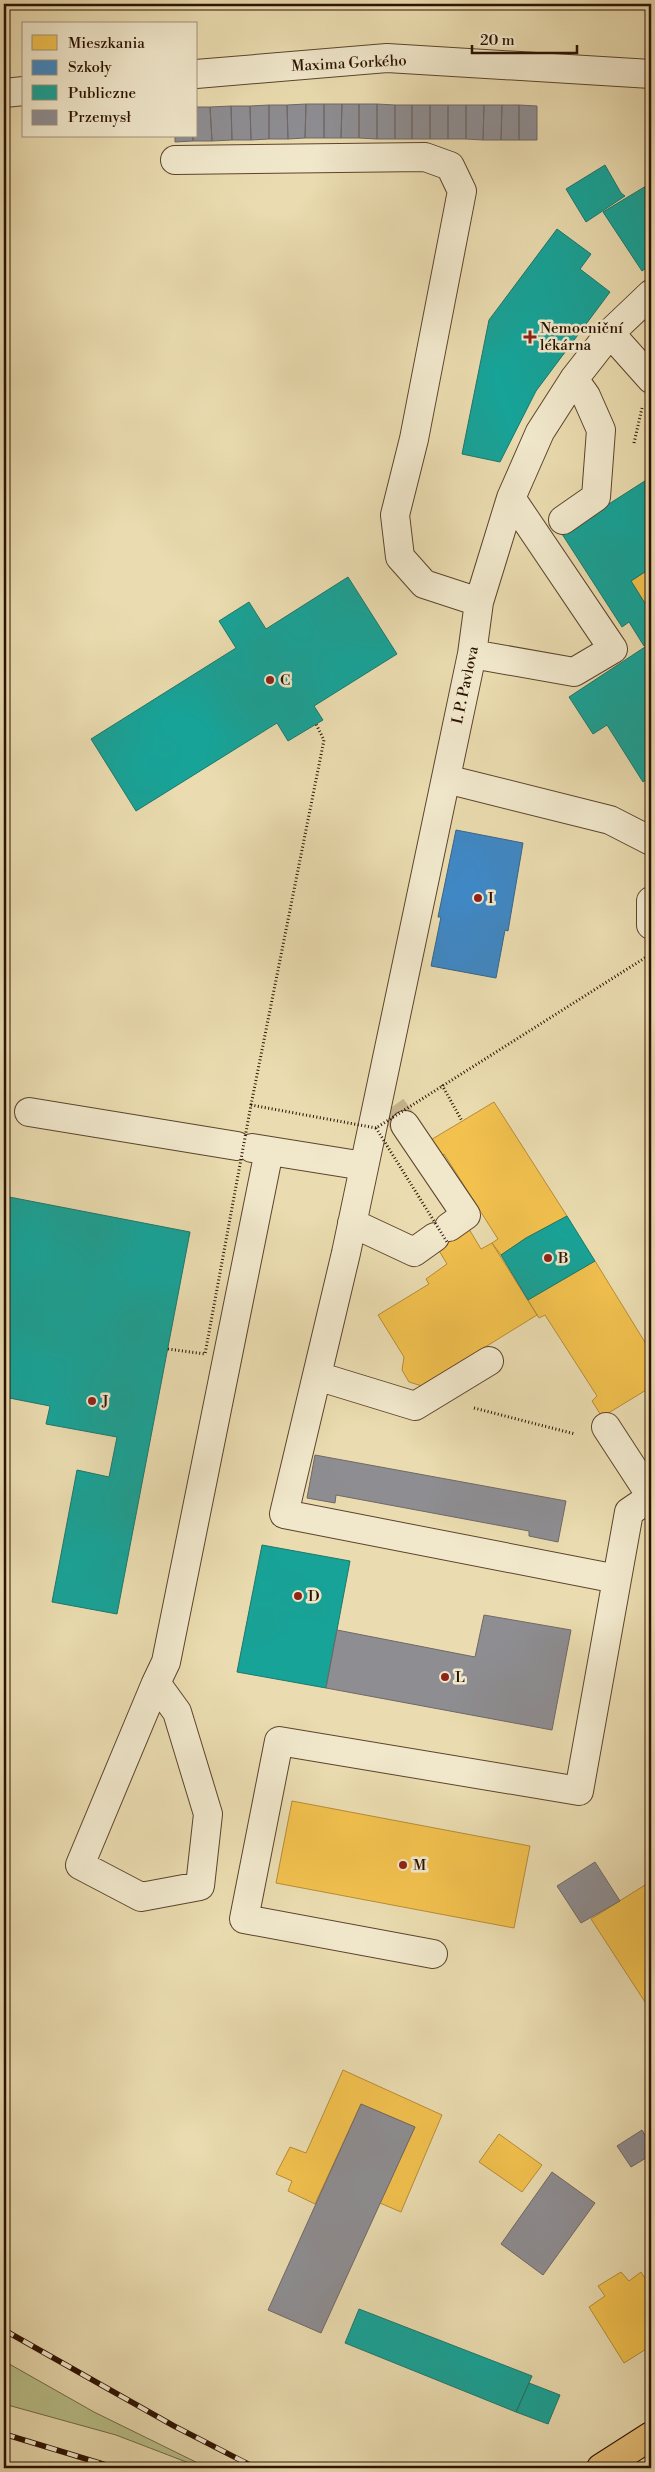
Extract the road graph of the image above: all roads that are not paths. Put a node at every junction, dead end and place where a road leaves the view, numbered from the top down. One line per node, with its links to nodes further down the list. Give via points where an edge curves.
1 (198, 74): 2 (street, Maxima Gorkého, via 387,58)
2 (651, 74)
3 (22, 91): 4 (street)
4 (4, 94)
5 (175, 160): 12 (street, via 425,157 450,166 462,191 414,439 395,515 400,557 424,584)
6 (651, 294): 7 (street, I. P. Pavlova)
7 (610, 332): 8 (street); 9 (street, I. P. Pavlova)
8 (651, 378)
9 (574, 379): 10 (street, I. P. Pavlova, via 540,432); 11 (street, via 586,396 601,430 597,488 596,497)
10 (511, 498): 12 (street, I. P. Pavlova); 13 (street, via 614,649 574,672)
11 (563, 520)
12 (479, 602): 13 (street, I. P. Pavlova)
13 (472, 654): 14 (street, I. P. Pavlova)
14 (446, 778): 15 (street, via 610,820); 19 (street, I. P. Pavlova)
15 (651, 841)
16 (651, 901): 17 (street)
17 (651, 925)
18 (29, 1112): 20 (street)
19 (385, 1114): 21 (street, I. P. Pavlova); 22 (street, via 466,1215 444,1235 414,1252)
20 (253, 1148): 21 (street); 28 (street, via 166,1662)
21 (364, 1166): 22 (street, I. P. Pavlova)
22 (352, 1223): 24 (street, I. P. Pavlova)
23 (488, 1361): 24 (street, via 415,1406)
24 (317, 1376): 27 (street, I. P. Pavlova, via 284,1514)
25 (612, 1436): 26 (street)
26 (651, 1496): 27 (street, via 629,1512)
27 (617, 1579): 29 (street, via 580,1791 279,1741 244,1919)
28 (156, 1683): 28 (street, via 80,1865 141,1897 200,1886 208,1814 177,1712)
29 (433, 1954)
30 (651, 2436): 31 (main road)
31 (601, 2468)

